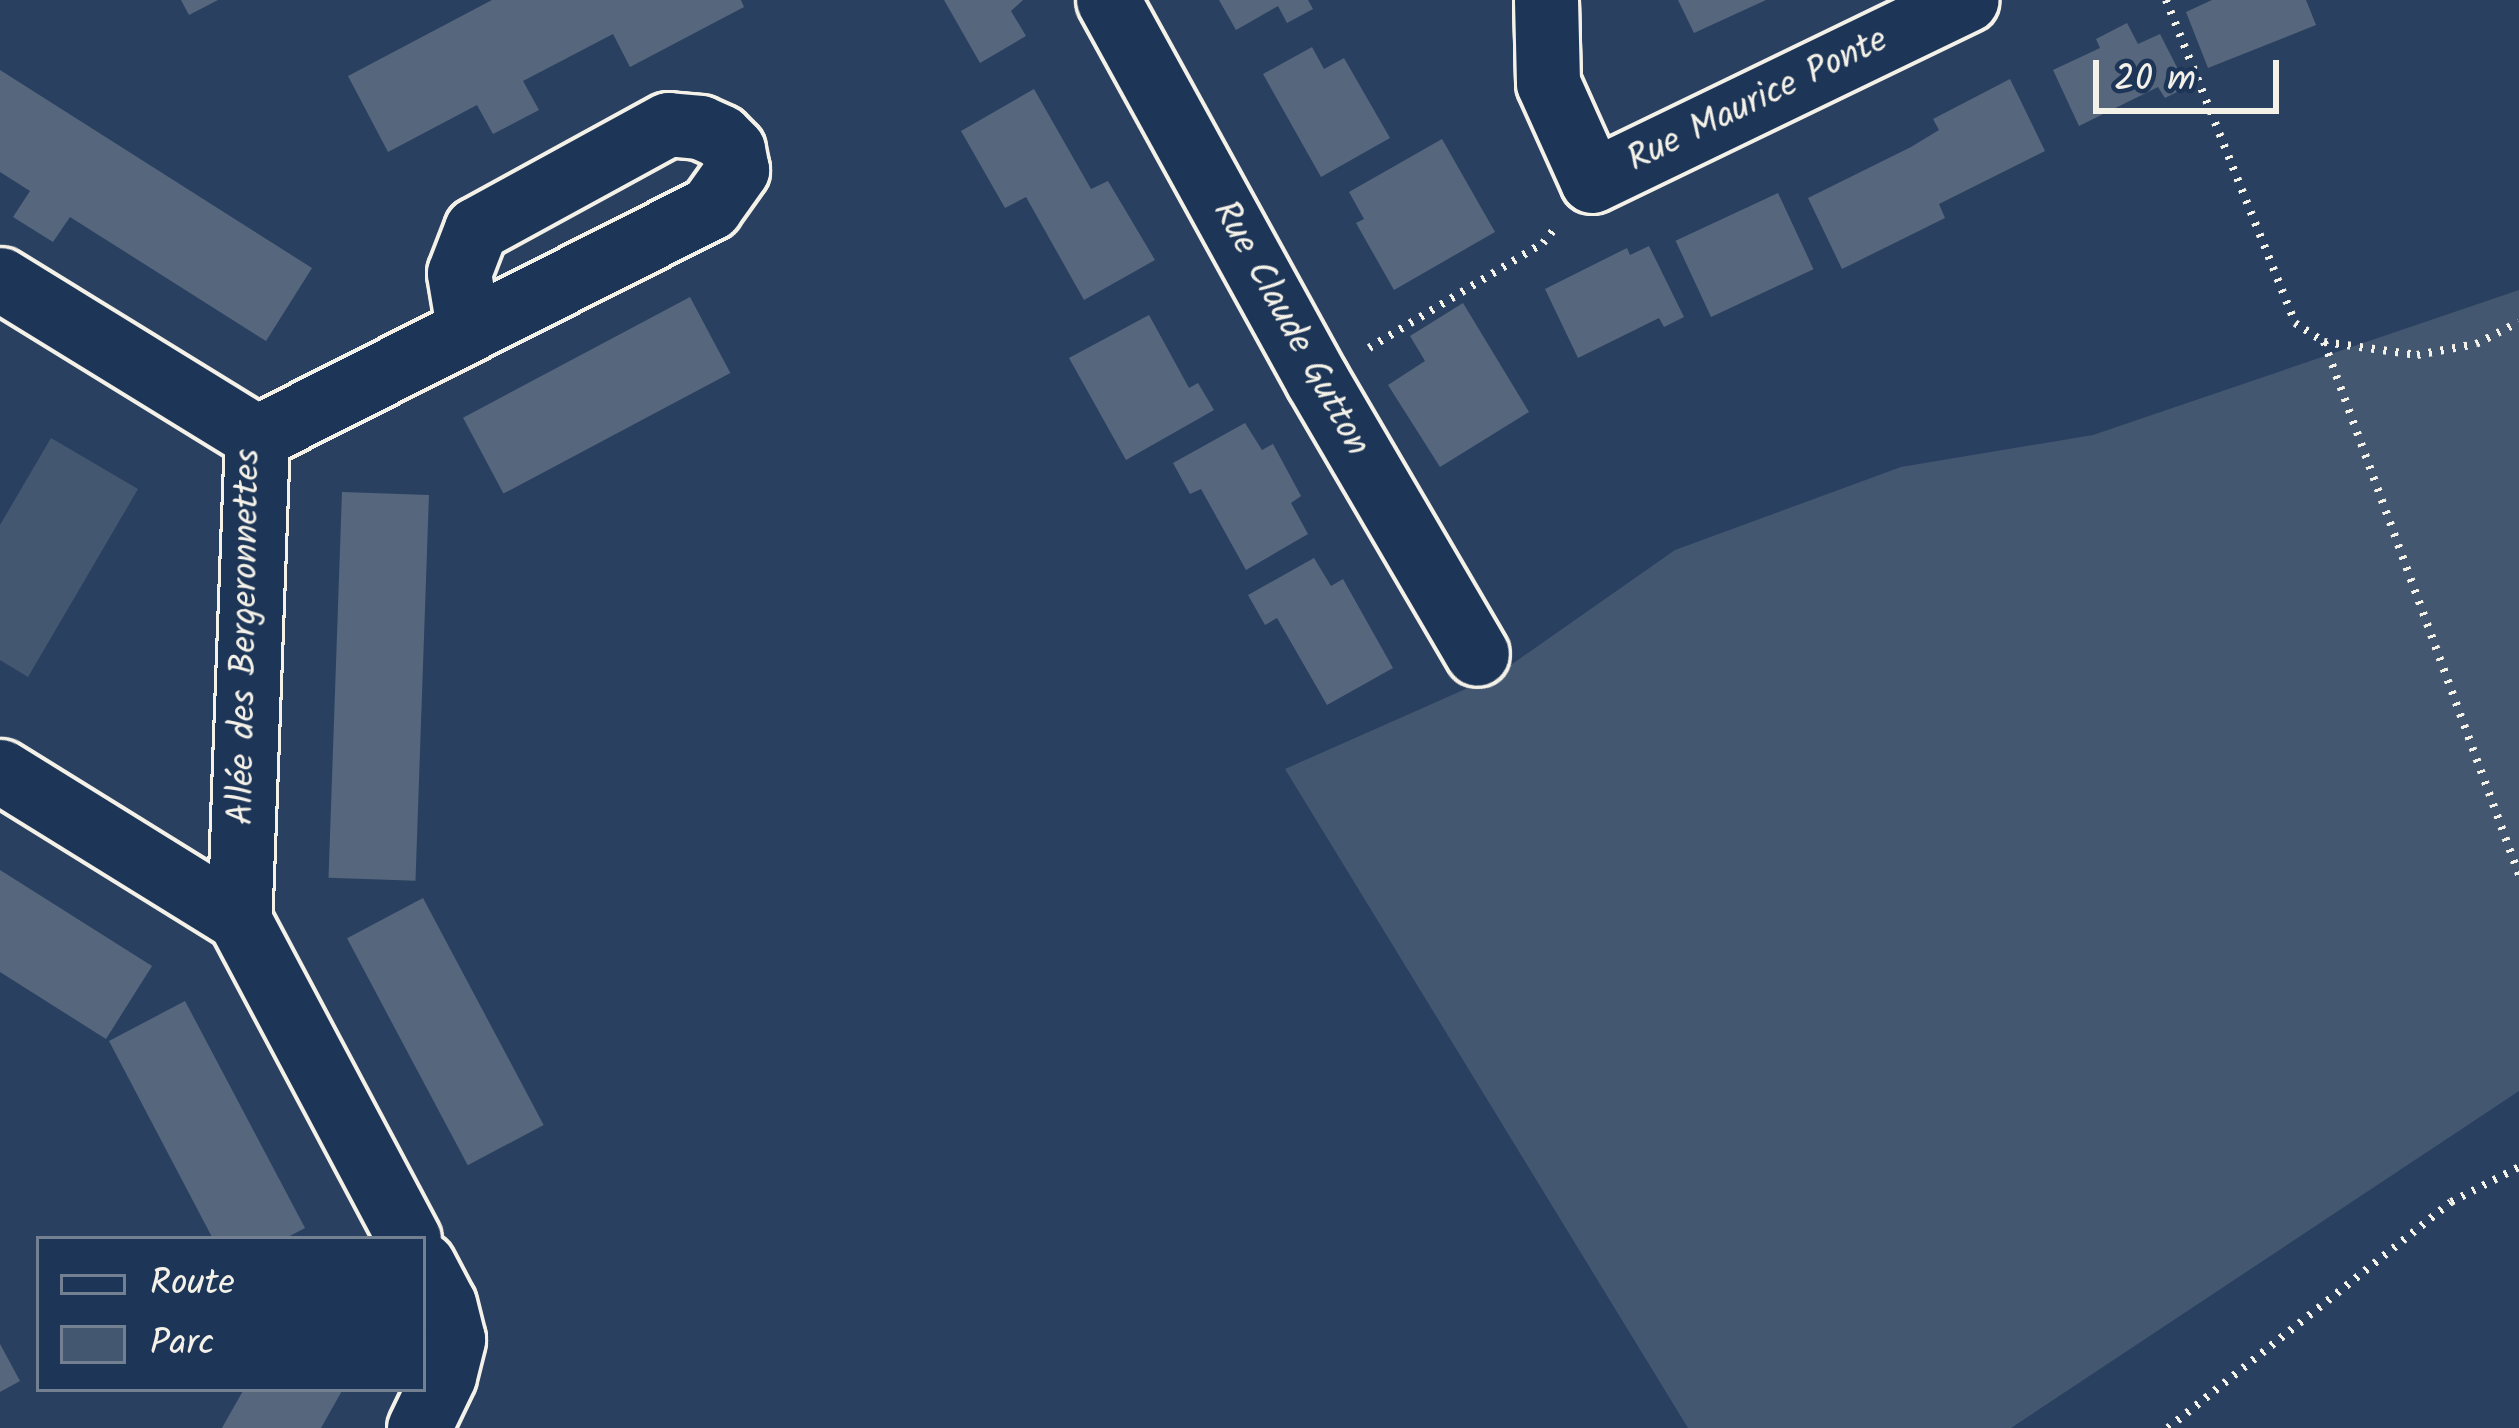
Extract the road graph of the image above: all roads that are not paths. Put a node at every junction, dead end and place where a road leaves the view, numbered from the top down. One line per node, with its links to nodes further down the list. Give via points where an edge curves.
1 (1108, 0): 7 (street, Rue Claude Gutton)
2 (1546, 0): 3 (street, Rue Maurice Ponte, via 1548,83 1592,181)
3 (1967, 0)
4 (0, 279): 6 (street, Allée des Bergeronnettes)
5 (468, 327): 6 (street)
6 (257, 437): 9 (street, Allée des Bergeronnettes)
7 (1478, 654)
8 (0, 771): 9 (street)
9 (238, 919): 10 (street)
10 (408, 1236)
11 (426, 1270): 12 (street, via 453,1339)
12 (419, 1428)

